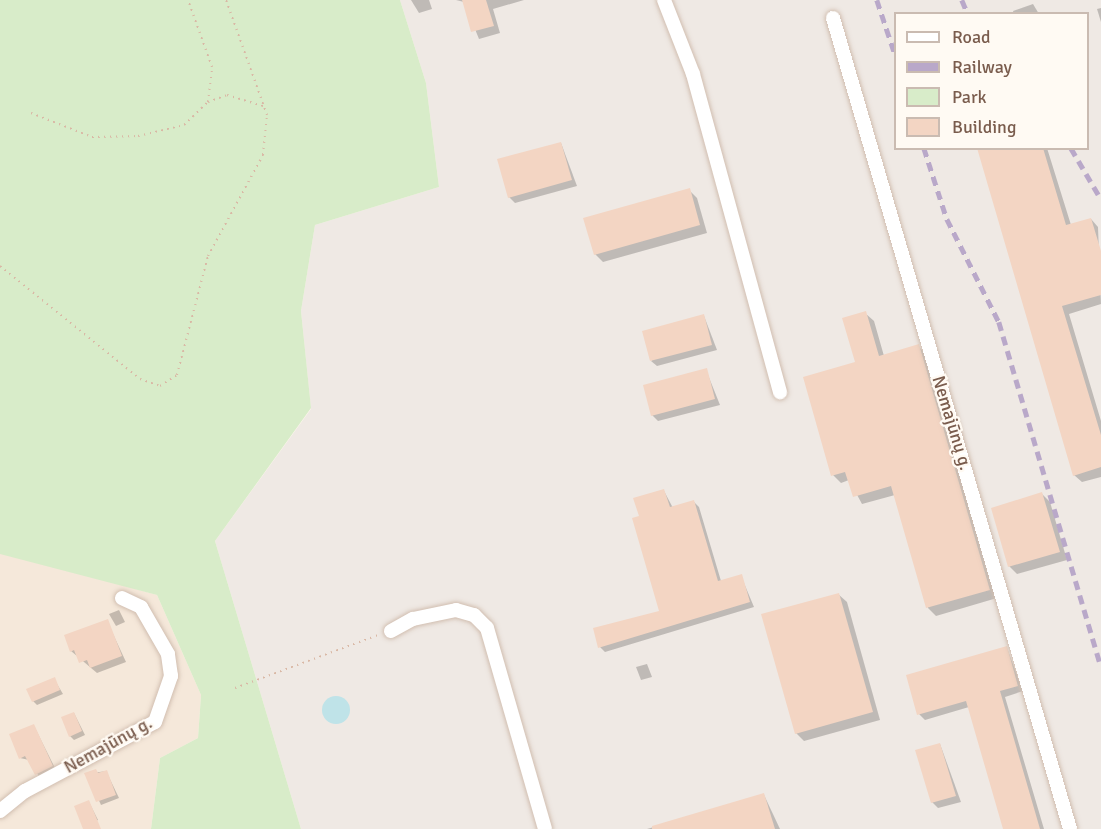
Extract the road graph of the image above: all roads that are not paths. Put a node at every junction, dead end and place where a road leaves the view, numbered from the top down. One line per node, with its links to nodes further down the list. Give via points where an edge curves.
1 (664, 0): 3 (street, via 696,85)
2 (833, 18): 8 (street, Nemajūnų g.)
3 (780, 392)
4 (122, 598): 6 (street, Nemajūnų g., via 141,608 168,654 171,676 155,722 25,791)
5 (391, 631): 7 (street, via 413,619 456,610 474,615 487,628)
6 (0, 811)
7 (545, 829)
8 (1070, 829)

